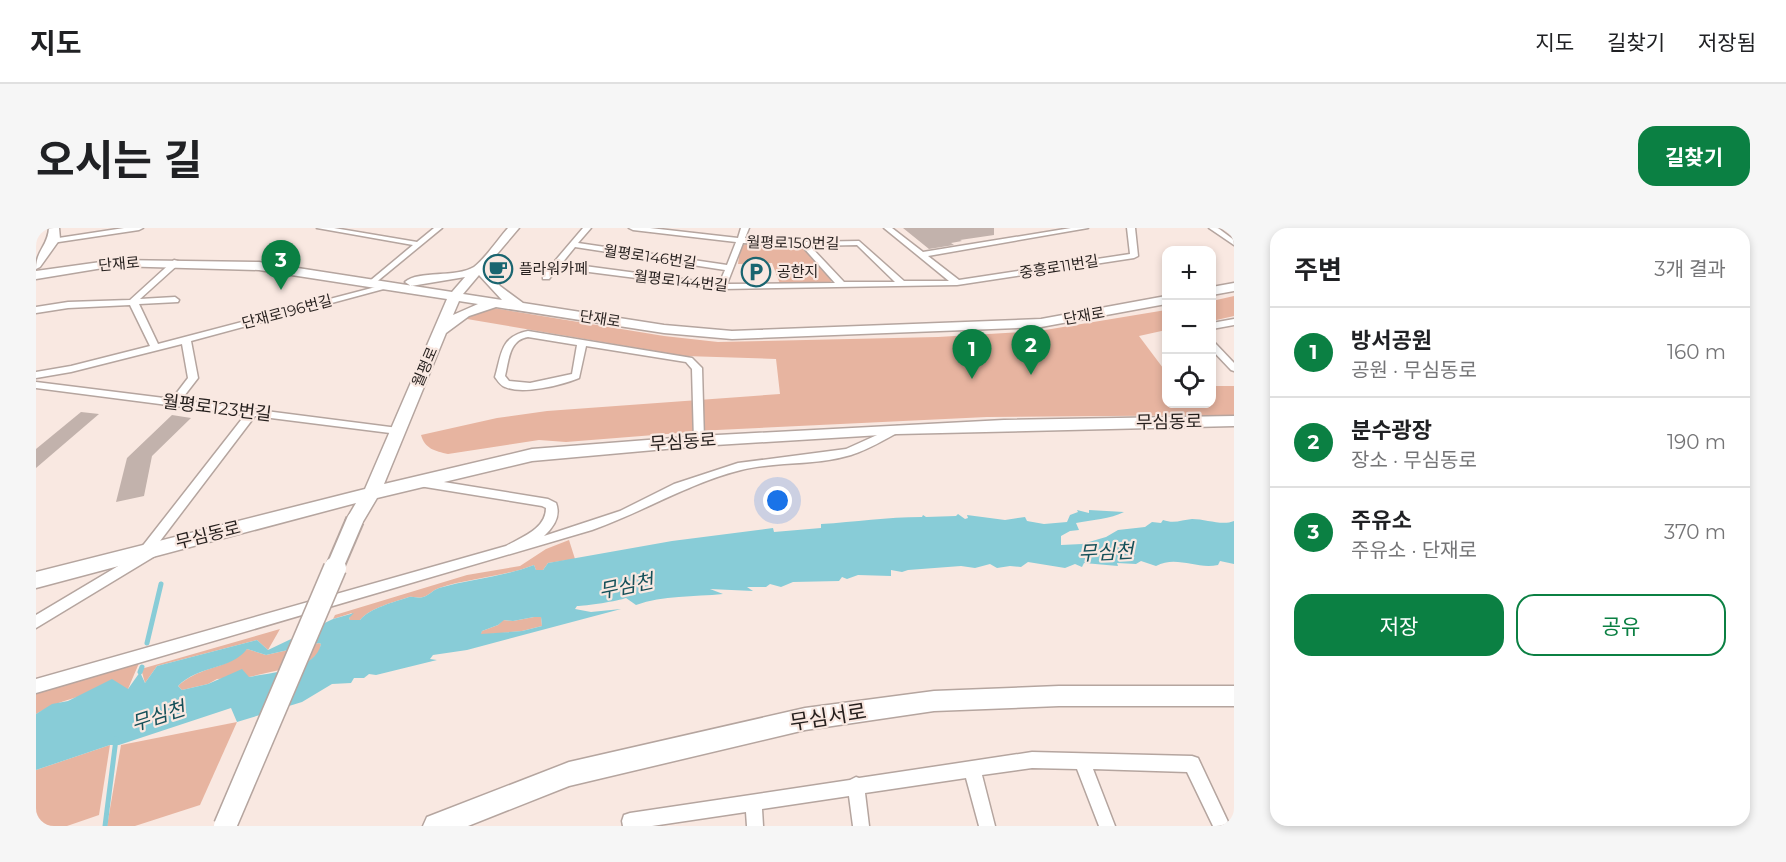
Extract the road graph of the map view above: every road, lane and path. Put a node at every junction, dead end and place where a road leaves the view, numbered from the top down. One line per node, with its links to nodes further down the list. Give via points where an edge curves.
1 (77, 228): 13 (street)
2 (135, 228): 13 (street)
3 (321, 228): 16 (street)
4 (438, 228): 16 (street)
5 (514, 228): 23 (street, 월평로)
6 (587, 228): 17 (street)
7 (633, 228): 14 (street, 월평로150번길)
8 (745, 228): 14 (street)
9 (888, 228): 19 (street)
10 (1083, 228): 19 (street, 중흥로11번길)
11 (1131, 228): 29 (street, 중흥로11번길, via 1134,256)
12 (1213, 228): 15 (street)
13 (53, 236): 21 (street)
14 (740, 242): 18 (street, 월평로150번길); 24 (street)
15 (1234, 243)
16 (419, 244): 27 (street)
17 (573, 245): 22 (street); 24 (street, 월평로146번길)
18 (806, 246): 28 (street, 월평로150번길, via 859,243); 30 (street)
19 (922, 255): 29 (street)
20 (177, 262): 25 (street, 단재로, via 115,263); 27 (street, 단재로, via 259,266); 36 (street)
21 (36, 265)
22 (556, 265): 26 (street); 31 (street, 월평로144번길)
23 (479, 268): 27 (street, via 417,282); 34 (street, 월평로); 39 (street, via 506,298)
24 (728, 268): 31 (street)
25 (36, 275)
26 (546, 277)
27 (381, 284): 34 (street, 단재로); 44 (street, 단재로196번길)
28 (902, 284): 29 (street, 월평로144번길); 30 (street, 월평로144번길)
29 (957, 284)
30 (842, 285): 31 (street, 월평로144번길)
31 (723, 287)
32 (1234, 287): 33 (street)
33 (1216, 290)
34 (455, 296): 38 (street, 단재로); 43 (street, 월평로)
35 (175, 300): 36 (street)
36 (133, 301): 40 (street); 46 (street)
37 (1162, 301): 39 (street, 단재로, via 1041,323 778,334 700,333)
38 (504, 304): 39 (street, 단재로); 43 (street, via 464,312)
39 (523, 308)
40 (36, 310)
41 (1234, 322): 42 (street)
42 (1216, 325)
43 (440, 331): 55 (street, 월평로)
44 (186, 340): 46 (street, 단재로196번길); 51 (street, via 193,378)
45 (582, 343): 45 (street, via 528,334 518,336 510,342 500,376 505,384 514,386 566,381 576,376); 56 (street, via 688,360 697,368)
46 (155, 348): 49 (street, 단재로196번길)
47 (1216, 349): 48 (street)
48 (1234, 368)
49 (36, 375)
50 (36, 385): 51 (street, 월평로123번길)
51 (174, 403): 52 (street, 월평로123번길)
52 (252, 413): 55 (street, 월평로123번길); 60 (street, 무심동로)
53 (1234, 421): 54 (street, 무심동로)
54 (897, 429): 56 (street, 무심동로); 61 (street, via 849,452 732,470 678,487 578,531)
55 (398, 431): 58 (street, 월평로)
56 (699, 441): 57 (street, 무심동로, via 532,455)
57 (416, 482): 58 (street, 무심동로); 61 (street, via 552,506 553,515 543,530)
58 (371, 494): 59 (street, 무심동로); 71 (street, 월평로, bridge, via 355,520)
59 (162, 546): 60 (street, 무심동로); 63 (street)
60 (145, 550): 62 (street, 무심동로)
61 (510, 550): 64 (street)
62 (36, 580)
63 (36, 622)
64 (36, 686)
65 (1234, 696): 72 (street, 무심서로, via 934,701 805,719 569,774)
66 (1082, 761): 67 (street, via 1032,760); 76 (street); 77 (street, via 1191,764)
67 (972, 769): 68 (street); 75 (street)
68 (856, 785): 69 (street); 74 (street)
69 (753, 802): 70 (street); 73 (street)
70 (631, 824)
71 (225, 826)
72 (436, 826)
73 (754, 826)
74 (861, 826)
75 (987, 826)
76 (1107, 826)
77 (1222, 826)

